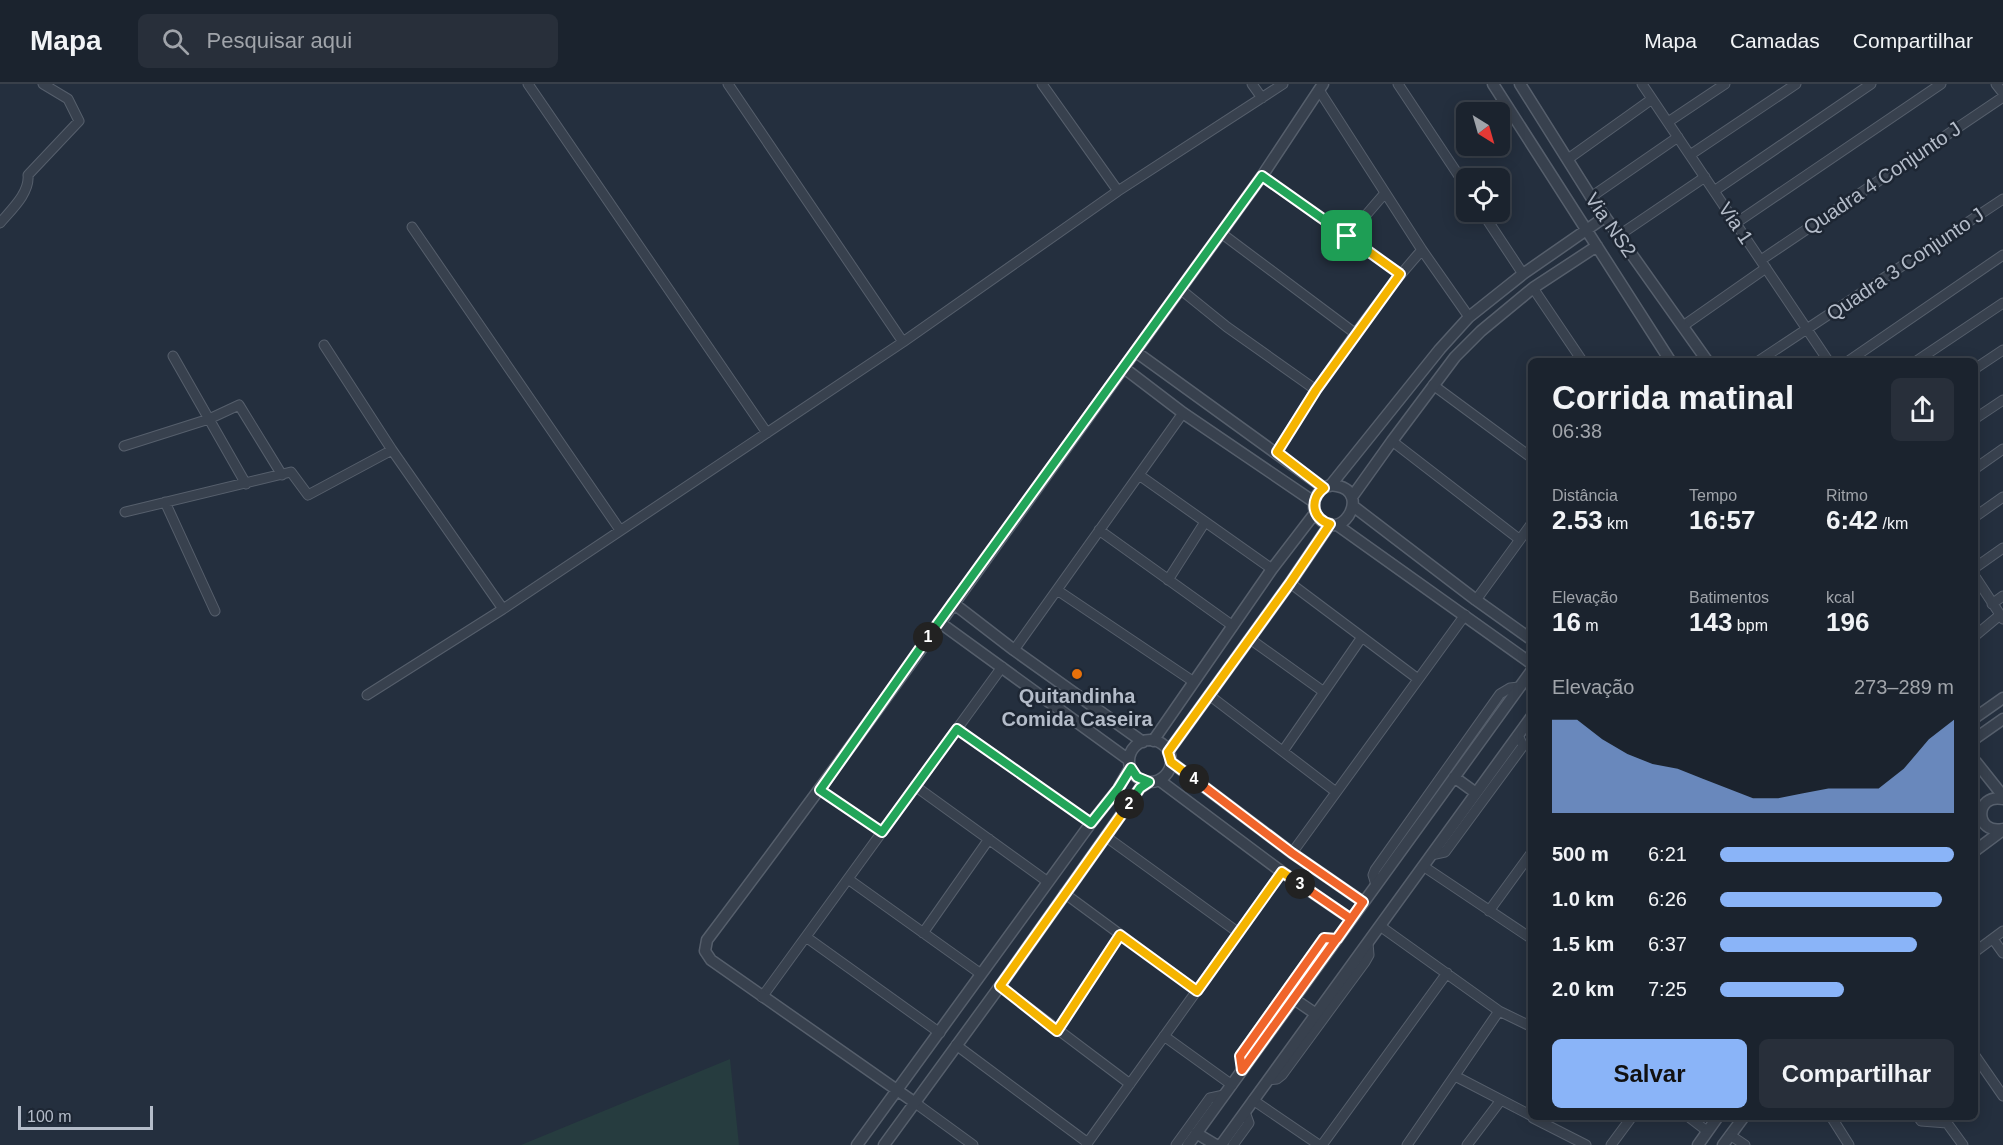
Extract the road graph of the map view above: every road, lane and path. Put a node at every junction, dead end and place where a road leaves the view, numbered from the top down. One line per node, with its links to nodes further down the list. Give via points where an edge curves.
1 (43, 84): 34 (street, via 68,99 79,121 27,175 26,189)
2 (528, 84): 74 (street)
3 (728, 84): 54 (street)
4 (1042, 84): 27 (street)
5 (1252, 84): 18 (street)
6 (1283, 84): 18 (street)
7 (1398, 84): 24 (street)
8 (1493, 84): 37 (street, Via NS2)
9 (1520, 84): 23 (street, Via NS2)
10 (1725, 84): 20 (street)
11 (1796, 84): 22 (street)
12 (1871, 84): 28 (street)
13 (1941, 84): 35 (street)
14 (1996, 84): 17 (street)
15 (1646, 86): 19 (street, Via 1)
16 (1321, 87): 25 (street); 29 (street)
17 (2003, 95): 44 (street, Quadra 4 Conjunto J)
18 (1262, 98): 27 (street)
19 (1652, 99): 20 (street, Via 1); 23 (street)
20 (1668, 122): 21 (street, Via 1)
21 (1678, 137): 22 (street, Via 1); 30 (street)
22 (1690, 155): 26 (street, Via 1)
23 (1568, 159): 30 (street, Via NS2)
24 (1456, 171)
25 (1262, 176): 38 (street); 39 (street)
26 (1705, 177): 28 (street, Via 1); 40 (street)
27 (1118, 191): 54 (street)
28 (1714, 191): 35 (street, Via 1)
29 (1385, 193): 39 (street); 42 (street)
30 (1591, 197): 32 (street, Via NS2)
31 (2003, 199): 52 (street, Quadra 3 Conjunto J)
32 (1605, 217): 37 (street); 40 (street, Via NS2)
33 (1489, 222): 46 (street)
34 (0, 223)
35 (1736, 223): 44 (street, Via 1)
36 (412, 227): 95 (street)
37 (1587, 231): 41 (street, Via NS2); 46 (street)
38 (1221, 233): 48 (street); 53 (street)
39 (1347, 236): 45 (street)
40 (1618, 236): 51 (street, Via NS2)
41 (1597, 246): 47 (street); 60 (street, Via NS2)
42 (1422, 250): 45 (street); 50 (street)
43 (2003, 255): 64 (street)
44 (1764, 264): 51 (street, Quadra 4 Conjunto J); 52 (street, Via 1)
45 (1400, 274): 53 (street)
46 (1523, 274): 50 (street)
47 (1533, 288): 59 (street); 68 (street, via 1481,331)
48 (1180, 289): 57 (street); 69 (street)
49 (2003, 303): 65 (street)
50 (1469, 317): 85 (street)
51 (1683, 326): 61 (street, Via NS2)
52 (1808, 329): 62 (street, Quadra 3 Conjunto J); 63 (street, Via 1)
53 (1356, 334): 69 (street)
54 (903, 342): 74 (street)
55 (324, 345): 78 (street)
56 (2003, 350): 67 (street)
57 (1136, 352): 66 (street); 79 (street)
58 (173, 356): 73 (street)
59 (1579, 358)
60 (1668, 358)
61 (1705, 358)
62 (1763, 358)
63 (1826, 358)
64 (1853, 358)
65 (1921, 358)
66 (1124, 368): 71 (street); 107 (street)
67 (1978, 368)
68 (1433, 385): 75 (street); 80 (street)
69 (1316, 390): 79 (street)
70 (2003, 400): 72 (street)
71 (1183, 413): 82 (street); 89 (street)
72 (1978, 417)
73 (209, 419): 76 (street); 83 (street, via 239,405); 84 (street)
74 (766, 433): 95 (street)
75 (1392, 441): 88 (street); 97 (street)
76 (124, 446)
77 (2003, 449): 81 (street)
78 (392, 450): 83 (street, via 308,495 291,472); 109 (street)
79 (1277, 452): 85 (street)
80 (1528, 455)
81 (1978, 467)
82 (1139, 474): 92 (street); 96 (street)
83 (282, 475): 84 (street)
84 (246, 484): 87 (street)
85 (1327, 487): 88 (street, via 1343,488); 89 (street, via 1319,491)
86 (2003, 497): 91 (street)
87 (165, 502): 90 (street); 110 (street)
88 (1352, 502): 93 (street, via 1348,518); 106 (street)
89 (1314, 507): 93 (street, via 1324,522); 100 (street)
90 (125, 512)
91 (1978, 515)
92 (1205, 522): 100 (street); 101 (street)
93 (1333, 524): 102 (street); 111 (street)
94 (1528, 528): 97 (street)
95 (620, 530): 109 (street)
96 (1099, 530): 101 (street); 104 (street)
97 (1519, 539): 106 (street)
98 (2003, 548): 99 (street)
99 (1978, 566)
100 (1272, 569): 114 (street)
101 (1168, 580): 114 (street)
102 (1290, 583): 116 (street); 118 (street)
103 (1978, 583): 108 (street)
104 (1057, 590): 119 (street); 124 (street)
105 (2003, 596): 108 (street)
106 (1476, 600): 117 (street)
107 (953, 603): 113 (street); 119 (street)
108 (1992, 604): 112 (street)
109 (503, 609): 127 (street)
110 (215, 611)
111 (1465, 615): 120 (street); 123 (street)
112 (2002, 617): 115 (street)
113 (939, 622): 121 (street); 144 (street)
114 (1233, 626): 124 (street)
115 (1978, 634)
116 (1362, 637): 123 (street); 126 (street)
117 (1528, 637)
118 (1250, 639): 126 (street); 128 (street)
119 (1014, 650): 136 (street)
120 (1528, 661)
121 (1002, 667): 133 (street); 139 (street)
122 (1528, 675): 125 (street)
123 (1418, 679): 145 (street)
124 (1194, 682): 136 (street)
125 (1519, 687): 141 (street); 163 (street, via 1500,694 1374,870)
126 (1324, 692): 137 (street)
127 (367, 695)
128 (1209, 695): 137 (street); 138 (street)
129 (2003, 698): 130 (street)
130 (1978, 716)
131 (2003, 719): 135 (street)
132 (1528, 724): 134 (street)
133 (957, 729): 143 (street); 149 (street)
134 (1518, 735): 146 (street); 157 (street, via 1523,746 1445,852)
135 (1980, 735)
136 (1148, 741): 138 (street, via 1159,742); 139 (street, via 1133,749)
137 (1283, 751): 145 (street)
138 (1170, 757): 142 (street, via 1167,772); 156 (street)
139 (1130, 764): 142 (street, via 1137,777); 149 (street, via 1118,789)
140 (1978, 765): 147 (street)
141 (1454, 777): 146 (street); 163 (street)
142 (1154, 781): 153 (street, via 1140,788); 160 (street)
143 (915, 786): 152 (street); 154 (street)
144 (820, 790): 152 (street); 184 (street, via 707,940 705,951 711,960)
145 (1336, 792): 156 (street)
146 (1476, 793): 157 (street)
147 (2003, 798): 148 (street)
148 (1979, 804): 150 (street)
149 (1091, 823): 162 (street)
150 (1979, 825): 151 (street)
151 (2003, 829): 155 (street)
152 (882, 832): 161 (street)
153 (1105, 836): 164 (street); 171 (street)
154 (989, 839): 162 (street); 170 (street)
155 (1978, 848)
156 (1292, 853): 165 (street)
157 (1431, 855): 159 (street)
158 (1528, 857): 166 (street)
159 (1423, 866): 166 (street); 168 (street)
160 (1282, 872): 167 (street); 171 (street)
161 (848, 879): 170 (street); 174 (street)
162 (1048, 882): 180 (street)
163 (1376, 885): 165 (street)
164 (1064, 894): 172 (street); 182 (street)
165 (1363, 902): 167 (street)
166 (1489, 910): 173 (street)
167 (1351, 919): 175 (street)
168 (1380, 926): 177 (street); 181 (street)
169 (2003, 931): 176 (street)
170 (923, 933): 180 (street)
171 (1239, 933): 183 (street)
172 (1120, 935): 183 (street); 189 (street)
173 (1528, 936)
174 (806, 937): 184 (street); 190 (street)
175 (1337, 939): 185 (street); 194 (street, via 1324,938 1240,1056)
176 (1993, 939): 178 (street); 179 (street)
177 (1368, 943): 187 (street); 196 (street, via 1369,955 1358,972 1282,1075)
178 (1978, 950)
179 (2003, 953)
180 (981, 974): 190 (street)
181 (1447, 974): 186 (street); 226 (street)
182 (1000, 986): 189 (street); 192 (street)
183 (1197, 991): 191 (street)
184 (762, 997): 199 (street)
185 (1294, 999): 187 (street); 194 (street)
186 (1499, 1011): 188 (street); 195 (street)
187 (1316, 1014): 196 (street)
188 (1528, 1025)
189 (1057, 1031): 197 (street)
190 (940, 1033): 199 (street)
191 (1164, 1036): 197 (street); 198 (street)
192 (956, 1045): 204 (street); 217 (street)
193 (1978, 1060): 200 (street)
194 (1242, 1070): 198 (street)
195 (1455, 1076): 202 (street); 227 (street)
196 (1268, 1080): 203 (street)
197 (1130, 1084): 217 (street)
198 (1232, 1085): 201 (street)
199 (898, 1090): 204 (street); 218 (street)
200 (2002, 1094)
201 (1224, 1095): 215 (street); 221 (street, via 1210,1098)
202 (1500, 1100): 206 (street); 228 (street)
203 (1253, 1101): 205 (street); 226 (street)
204 (914, 1102): 219 (street); 220 (street)
205 (1245, 1112): 224 (street); 225 (street, via 1249,1123)
206 (1528, 1115)
207 (1538, 1120): 229 (street)
208 (1630, 1120): 230 (street)
209 (1693, 1120): 214 (street)
210 (1715, 1120): 214 (street)
211 (1741, 1120): 216 (street)
212 (1833, 1120): 234 (street)
213 (1920, 1120): 235 (street, via 1947,1123)
214 (1707, 1131): 231 (street)
215 (1197, 1133): 222 (street); 223 (street)
216 (1730, 1135): 232 (street); 233 (street)
217 (1087, 1144)
218 (857, 1145)
219 (884, 1145)
220 (973, 1145)
221 (1176, 1145)
222 (1188, 1145)
223 (1216, 1145)
224 (1221, 1145)
225 (1233, 1145)
226 (1320, 1145)
227 (1407, 1145)
228 (1467, 1145)
229 (1586, 1145)
230 (1611, 1145)
231 (1698, 1145)
232 (1723, 1145)
233 (1745, 1145)
234 (1849, 1145)
235 (1964, 1145)

